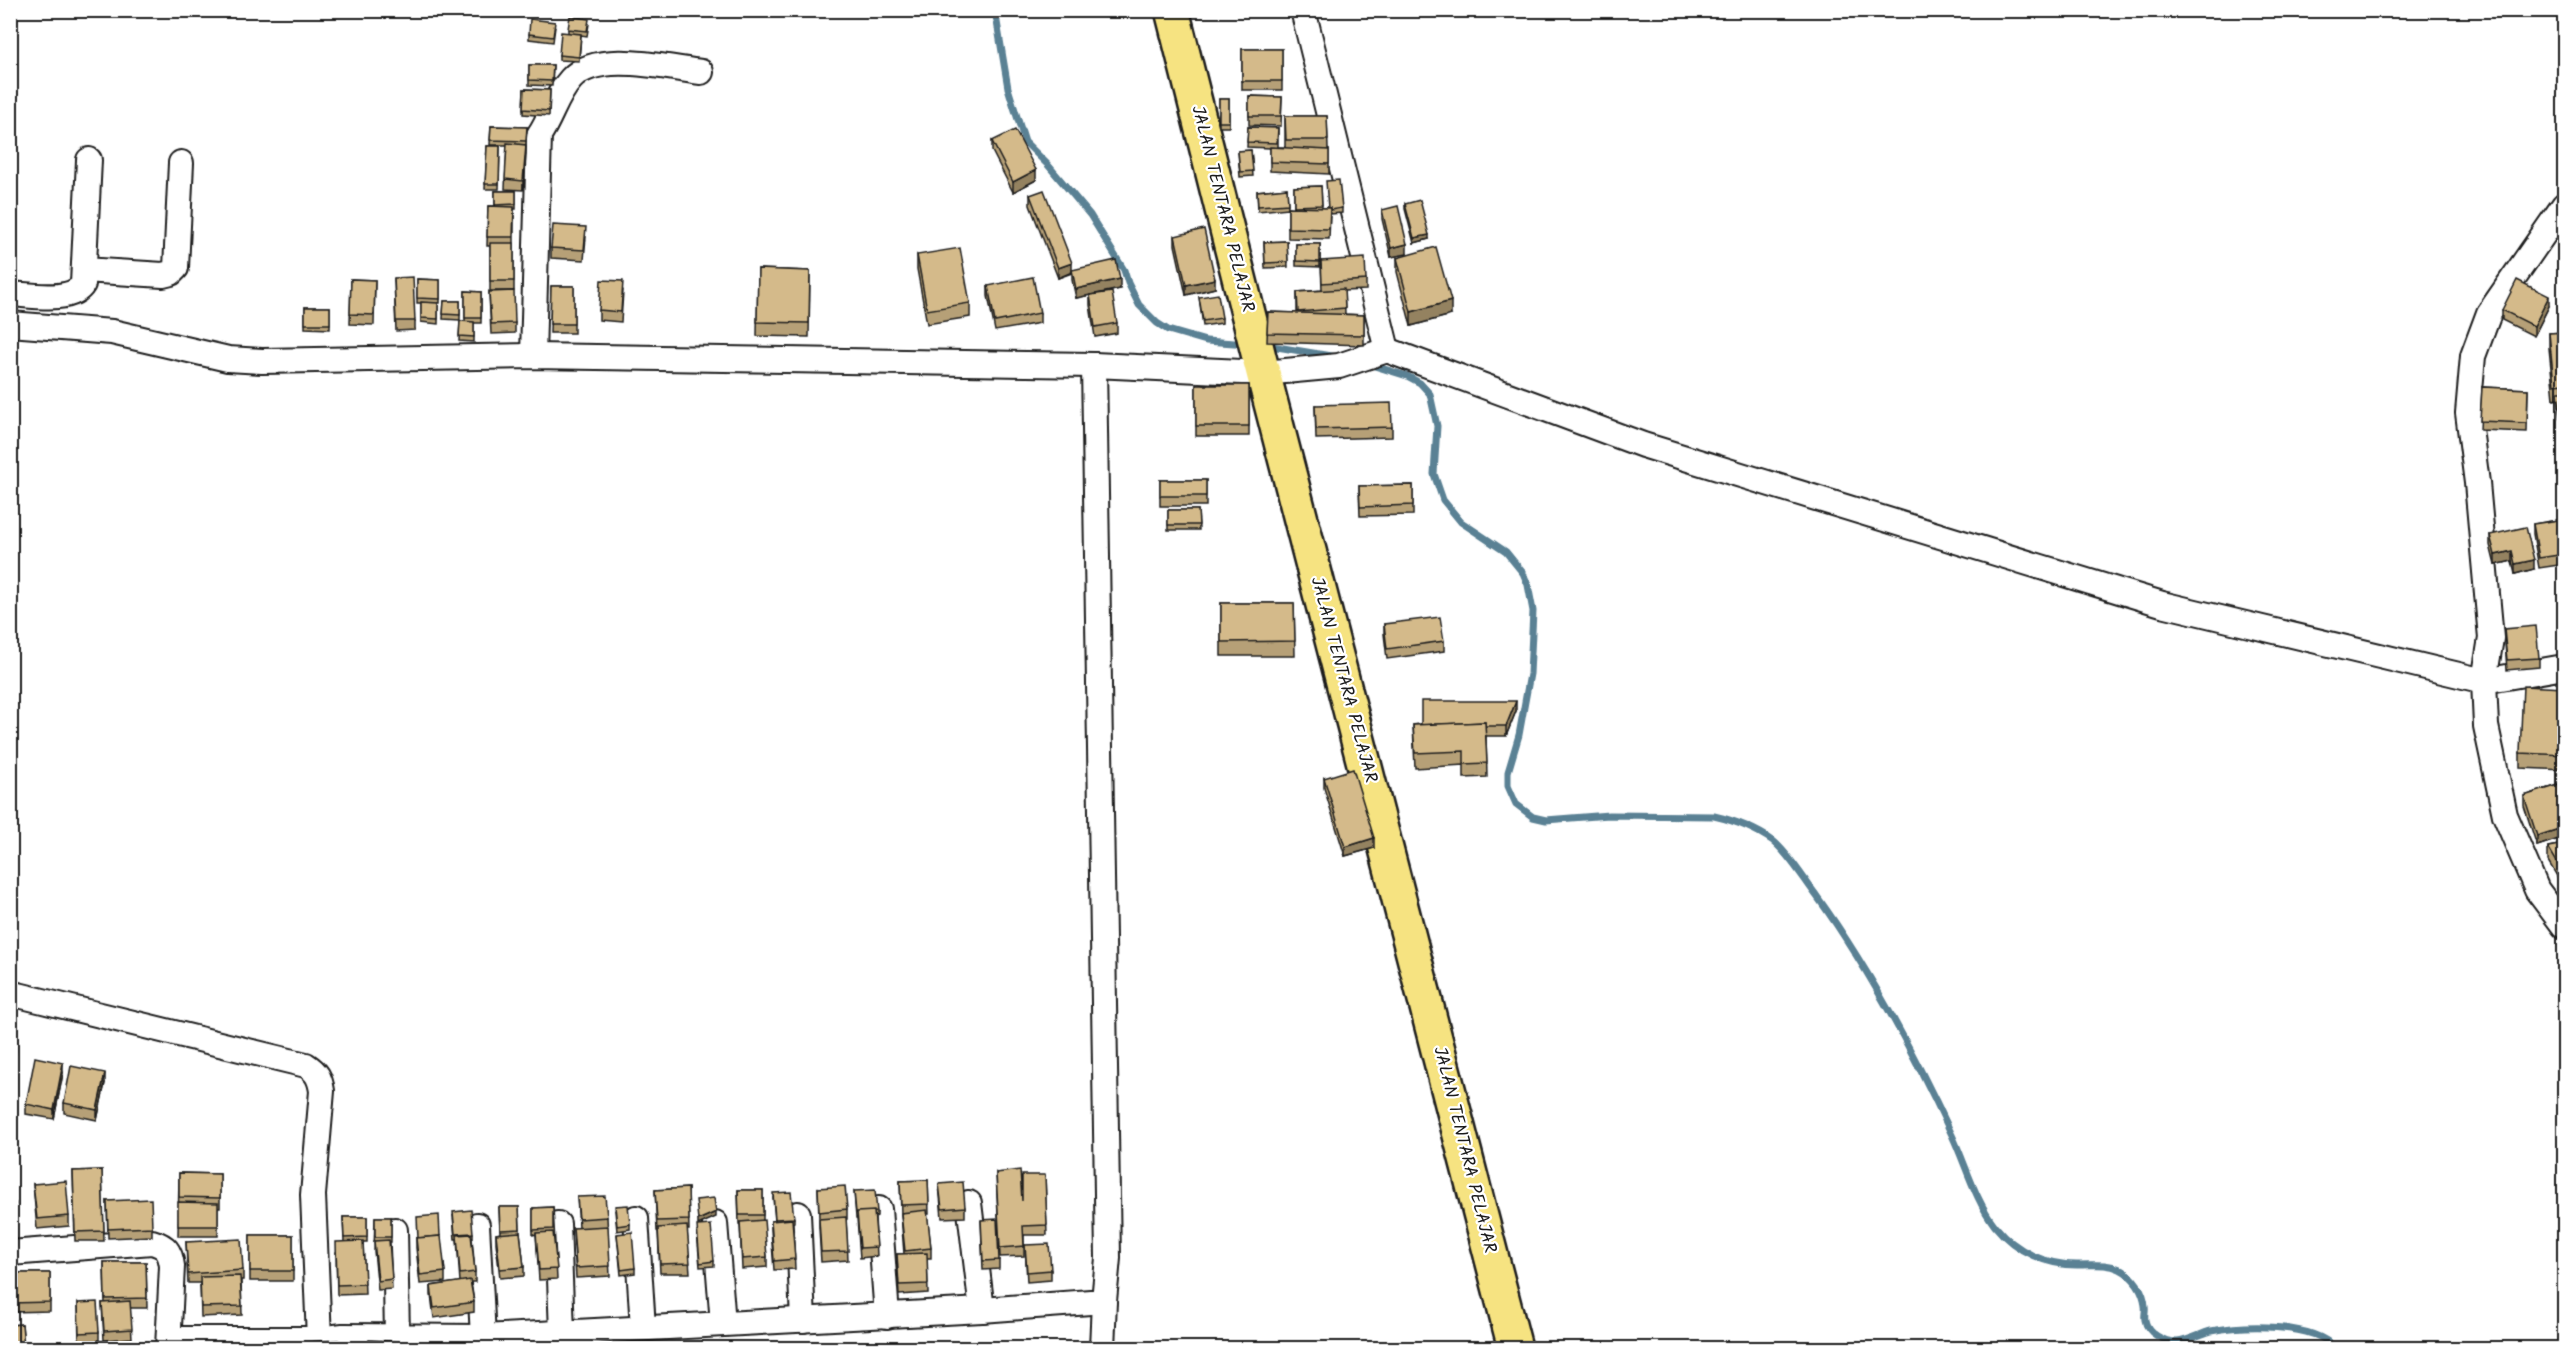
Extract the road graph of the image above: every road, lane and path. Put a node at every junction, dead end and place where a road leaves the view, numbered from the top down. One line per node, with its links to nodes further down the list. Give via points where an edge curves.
1 (1172, 10): 13 (highway, JALAN TENTARA PELAJAR)
2 (1303, 10): 10 (street)
3 (701, 72): 11 (street, via 623,63 596,64 576,74 561,94 539,135)
4 (89, 160): 7 (street)
5 (181, 163): 7 (street, via 177,268 163,275)
6 (2565, 205): 15 (street, via 2489,313 2473,356 2468,413 2491,638)
7 (84, 270): 8 (street, via 83,284 74,294)
8 (10, 294)
9 (10, 324): 11 (street, via 112,332 228,358 262,361)
10 (1381, 353): 13 (street, via 1339,366); 15 (street, via 1643,446 2162,604)
11 (533, 356): 12 (street)
12 (1094, 365): 13 (street); 27 (street, via 1108,1258)
13 (1262, 367): 40 (highway, JALAN TENTARA PELAJAR)
14 (2565, 667): 15 (street)
15 (2484, 681): 16 (street, via 2486,726 2505,815 2537,890)
16 (2565, 926)
17 (10, 993): 36 (street, via 306,1065 315,1071 322,1091 313,1195)
18 (969, 1203): 28 (street)
19 (879, 1209): 29 (street)
20 (798, 1214): 30 (street)
21 (636, 1218): 32 (street)
22 (715, 1223): 31 (street)
23 (558, 1224): 33 (street)
24 (477, 1225): 35 (street)
25 (395, 1230): 34 (street)
26 (10, 1253): 38 (street, via 152,1242 164,1246 172,1266)
27 (1104, 1300): 28 (street); 39 (street)
28 (982, 1310): 29 (street)
29 (887, 1316): 30 (street)
30 (803, 1320): 31 (street)
31 (723, 1324): 32 (street)
32 (643, 1328): 33 (street)
33 (562, 1333): 35 (street)
34 (397, 1336): 35 (street); 37 (street)
35 (483, 1337)
36 (319, 1339): 37 (street); 38 (street)
37 (343, 1342)
38 (168, 1344)
39 (1102, 1348)
40 (1515, 1348)

